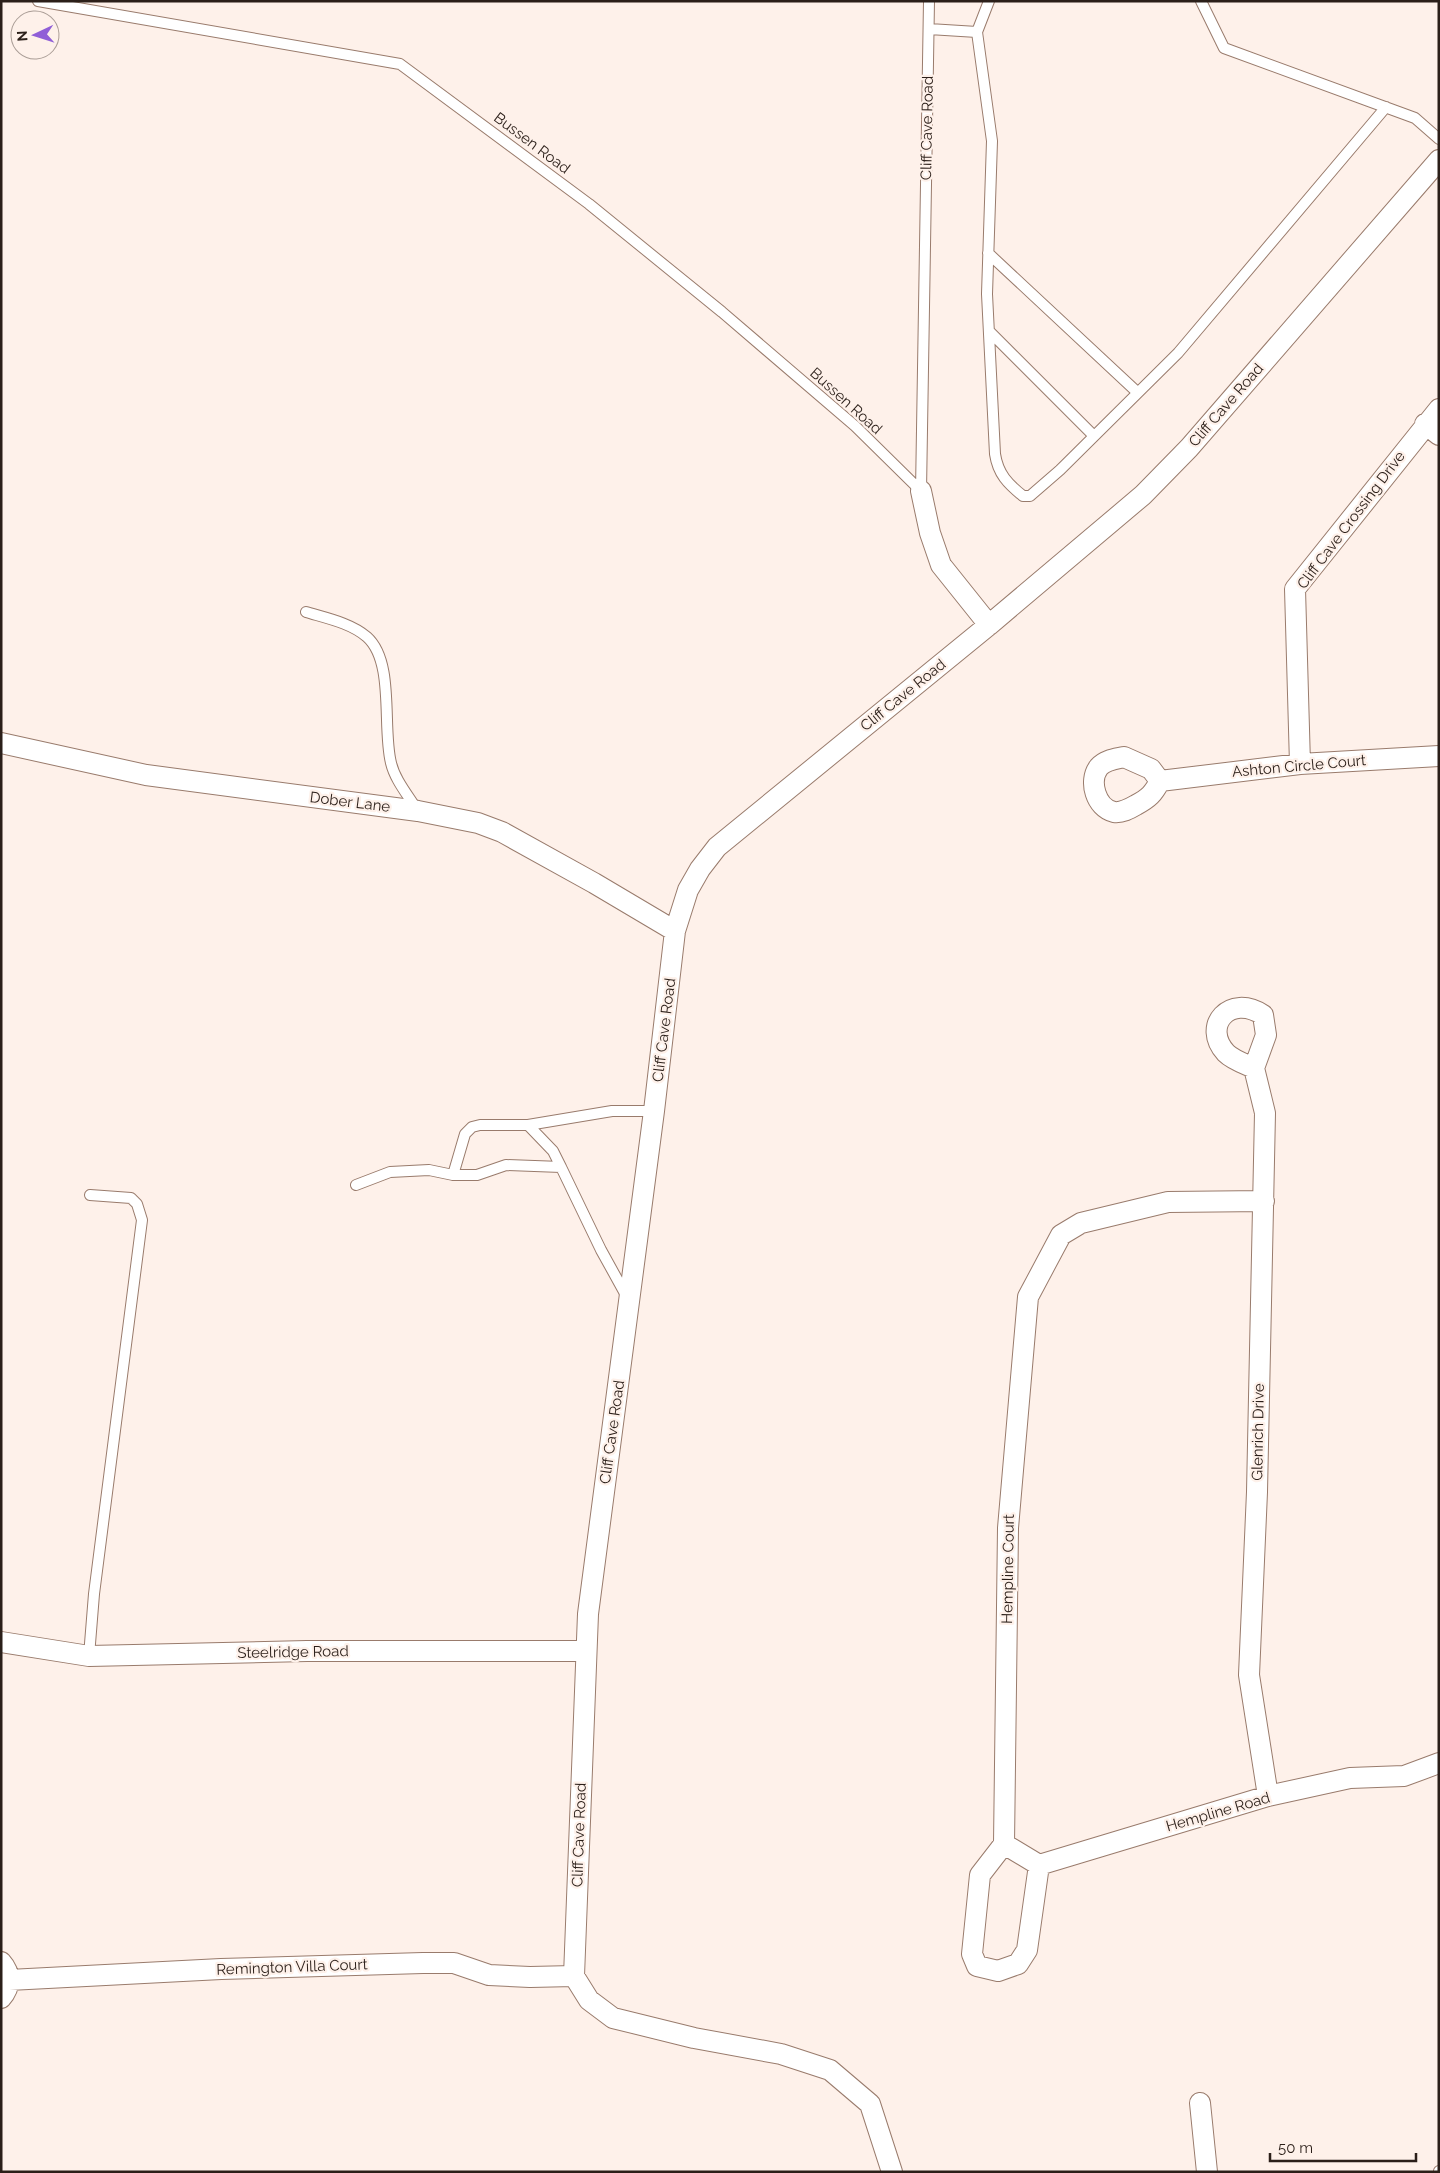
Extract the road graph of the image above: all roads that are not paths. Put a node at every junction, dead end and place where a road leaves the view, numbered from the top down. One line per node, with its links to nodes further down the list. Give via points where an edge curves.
1 (38, 1): 16 (lane, Bussen Road, via 400,64 589,204 722,312 855,426)
2 (930, 1): 5 (lane, Cliff Cave Road)
3 (989, 1): 6 (lane)
4 (1200, 1): 7 (lane, via 1224,48)
5 (929, 29): 6 (lane); 16 (lane, Cliff Cave Road)
6 (977, 32): 10 (lane, via 992,141)
7 (1386, 107): 8 (lane, via 1415,118); 12 (lane, via 1178,352)
8 (1439, 139)
9 (1439, 160): 18 (street, Cliff Cave Road, via 1189,448 1143,495)
10 (988, 253): 11 (lane); 12 (lane)
11 (989, 331): 15 (lane); 15 (lane, via 995,454 997,467 1007,482 1023,496 1030,496)
12 (1137, 392): 15 (lane)
13 (1439, 409): 14 (street, Cliff Cave Crossing Drive)
14 (1432, 430): 21 (street, Cliff Cave Crossing Drive, via 1295,589)
15 (1094, 436)
16 (921, 491): 18 (street, Cliff Cave Road, via 941,565)
17 (306, 612): 23 (lane, via 350,627 367,637 377,652 385,688 392,765)
18 (989, 625): 24 (street, Cliff Cave Road, via 717,847 688,890)
19 (1, 743): 23 (street, Dober Lane, via 146,775)
20 (1439, 756): 21 (street, Ashton Circle Court)
21 (1300, 764): 22 (street, Ashton Circle Court)
22 (1160, 781)
23 (418, 811): 24 (street, Dober Lane, via 478,823 502,832)
24 (675, 931): 26 (street, Cliff Cave Road)
25 (1254, 1068): 32 (street, Glenrich Drive, via 1265,1113)
26 (654, 1111): 27 (lane, via 612,1111); 33 (street, Cliff Cave Road)
27 (528, 1125): 28 (lane, via 553,1151); 29 (lane, via 480,1125 472,1128 465,1134)
28 (561, 1167): 29 (lane, via 506,1165 477,1175); 33 (lane)
29 (453, 1175): 30 (lane, via 428,1170 390,1172)
30 (356, 1185)
31 (90, 1195): 36 (lane, via 132,1198 142,1220 94,1594)
32 (1264, 1201): 38 (street, Glenrich Drive, via 1249,1675); 39 (street, Hempline Court, via 1168,1202 1081,1223 1061,1234 1028,1297 1008,1528)
33 (630, 1302): 35 (street, Cliff Cave Road, via 588,1614)
34 (1, 1642): 36 (street, Steelridge Road)
35 (586, 1651): 36 (street, Steelridge Road, via 307,1651); 41 (street, Cliff Cave Road)
36 (89, 1656)
37 (1439, 1763): 38 (street, Hempline Road, via 1404,1776 1350,1778)
38 (1268, 1796): 40 (street, Hempline Road)
39 (1004, 1844): 40 (street); 40 (street, via 980,1875 972,1954 977,1966 998,1971 1018,1964 1027,1950)
40 (1039, 1865)
41 (574, 1976): 42 (street, Remington Villa Court, via 489,1974 454,1963 423,1963); 44 (street, via 589,2000 612,2018 781,2054 830,2070 870,2104)
42 (4, 1980)
43 (1200, 2103): 45 (street)
44 (892, 2172)
45 (1207, 2172)

